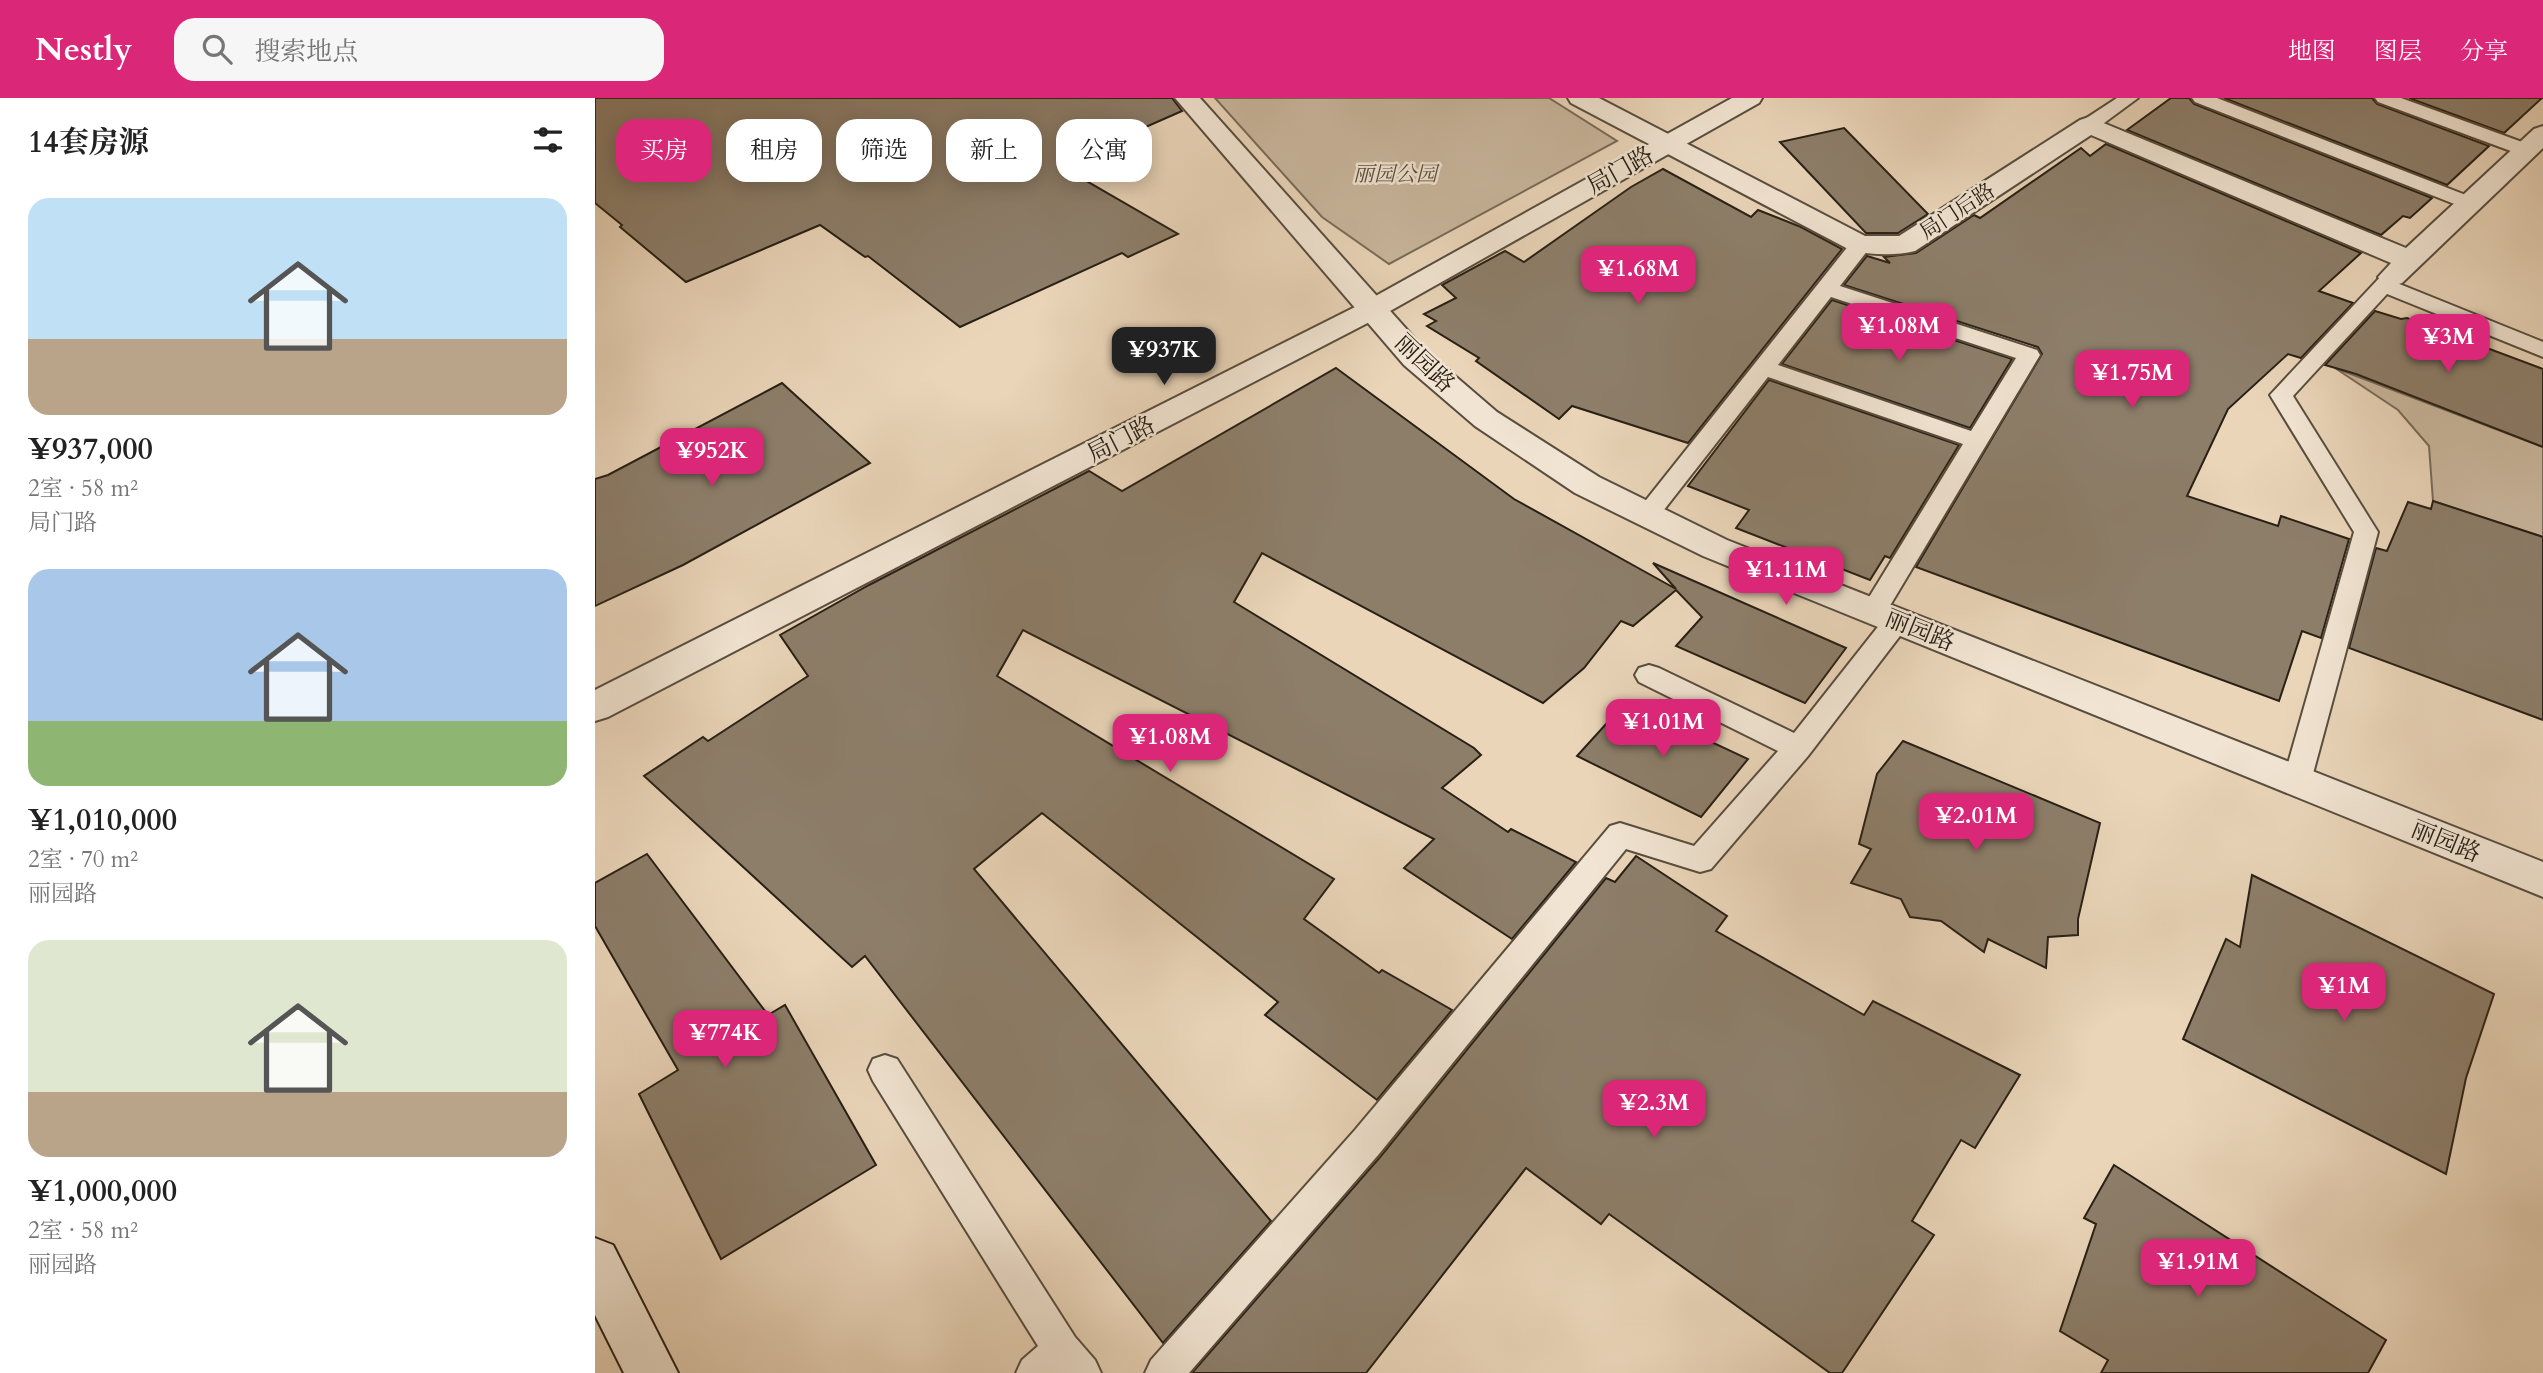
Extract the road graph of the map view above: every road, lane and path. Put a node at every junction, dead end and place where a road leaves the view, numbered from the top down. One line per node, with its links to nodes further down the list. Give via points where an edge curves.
1 (1187, 98): 14 (street, 丽园路)
2 (1580, 98): 9 (street, 局门后路)
3 (1750, 98): 9 (street, 局门路)
4 (2129, 98): 7 (lane)
5 (2201, 98): 10 (lane)
6 (2385, 98): 8 (lane)
7 (2089, 125): 11 (street, 局门后路, via 1905,245); 12 (street)
8 (2535, 142): 10 (street)
9 (1665, 145): 11 (street, 局门后路); 14 (street, 局门路)
10 (2469, 203): 12 (street)
11 (1860, 244): 13 (lane)
12 (2395, 275): 15 (lane); 23 (lane, via 2281,395 2366,533)
13 (1827, 289): 16 (lane); 17 (lane, via 2029,355)
14 (1373, 309): 18 (street, 丽园路, via 1415,358 1486,419 1587,485); 21 (street, 局门路)
15 (2543, 350)
16 (1764, 368): 17 (lane); 18 (lane)
17 (1976, 441): 19 (lane)
18 (1647, 514): 19 (street, 丽园路, via 1715,548)
19 (1885, 616): 22 (lane); 23 (street, 丽园路)
20 (1649, 675): 22 (lane)
21 (595, 707)
22 (1798, 748): 29 (lane, via 1700,860 1620,835 1367,1142)
23 (2297, 781): 24 (street, 丽园路)
24 (2543, 880)
25 (885, 1070): 27 (lane)
26 (596, 1268): 28 (street)
27 (1060, 1366)
28 (652, 1373)
29 (1164, 1373)

